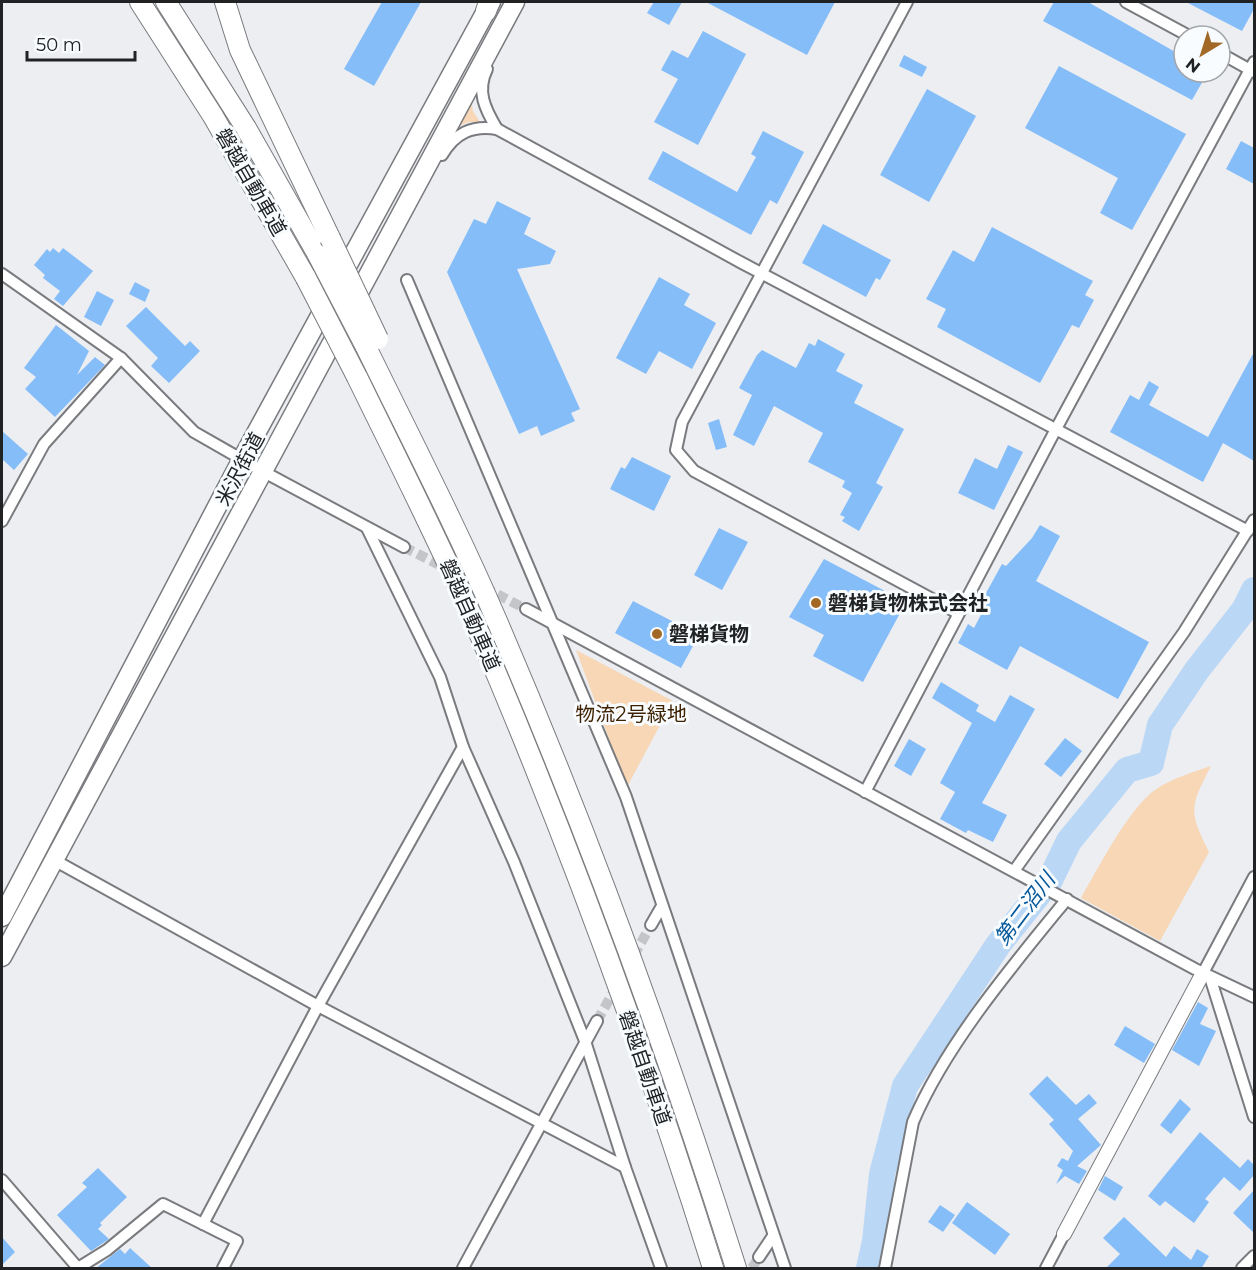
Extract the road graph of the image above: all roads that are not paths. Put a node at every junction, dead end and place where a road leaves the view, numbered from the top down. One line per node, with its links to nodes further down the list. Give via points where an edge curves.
1 (127, 2): 13 (highway)
2 (140, 2): 13 (highway, 磐越自動車道)
3 (166, 2): 19 (highway, 磐越自動車道, bridge, via 246,128)
4 (225, 2): 19 (highway, bridge, via 240,50 330,238)
5 (515, 2): 10 (highway, 米沢街道)
6 (907, 2): 16 (street)
7 (1126, 2): 9 (street)
8 (489, 5): 22 (highway, 米沢街道)
9 (1172, 26)
10 (498, 35): 14 (street, via 497,50 485,73 481,93); 15 (highway, 米沢街道)
11 (1232, 58): 12 (street)
12 (1253, 68): 21 (street)
13 (213, 116): 60 (highway, 磐越自動車道, bridge, via 306,278 357,377 479,633 565,843 644,1061)
14 (497, 129): 15 (street, via 467,130 452,140 400,234); 16 (street)
15 (385, 245): 23 (highway, 米沢街道)
16 (762, 273): 21 (street); 30 (street, via 682,422 676,444 679,456 694,471)
17 (2, 274): 20 (street)
18 (407, 280): 31 (street)
19 (371, 342): 61 (highway, 磐越自動車道, via 501,632 614,912)
20 (121, 358): 22 (street, via 194,432); 25 (street, via 44,444)
21 (1056, 429): 27 (street); 30 (street)
22 (242, 459): 23 (street); 39 (highway, 米沢街道)
23 (264, 472): 26 (street); 34 (highway, 米沢街道)
24 (1254, 519): 27 (street)
25 (2, 520)
26 (367, 528): 28 (street); 32 (street, via 440,677)
27 (1248, 531): 35 (street, via 1184,632)
28 (404, 547)
29 (526, 609): 31 (street)
30 (958, 613): 33 (street)
31 (554, 624): 33 (street); 38 (street, via 626,797)
32 (463, 747): 44 (street); 46 (street, via 514,862)
33 (865, 792): 35 (street)
34 (54, 860): 41 (highway, 米沢街道); 44 (street)
35 (1014, 871): 37 (street)
36 (1254, 877): 42 (street)
37 (1063, 897): 42 (street); 63 (street, via 934,1078 920,1104 913,1122)
38 (662, 906): 40 (street); 53 (street)
39 (2, 917)
40 (651, 925)
41 (2, 957)
42 (1206, 975): 43 (street); 47 (street); 52 (street)
43 (1254, 997)
44 (318, 1006): 48 (street); 51 (street)
45 (597, 1022): 46 (street)
46 (585, 1041): 48 (street); 49 (street)
47 (1254, 1117)
48 (542, 1122): 49 (street); 58 (street)
49 (625, 1167): 59 (street)
50 (2, 1180): 56 (street)
51 (203, 1224): 56 (street, via 163,1204 107,1250); 57 (street, via 237,1241)
52 (1064, 1234): 64 (street)
53 (773, 1236): 55 (street); 62 (street)
54 (1254, 1256): 65 (street)
55 (759, 1257)
56 (78, 1268)
57 (223, 1269)
58 (463, 1269)
59 (661, 1269)
60 (713, 1269)
61 (736, 1269)
62 (785, 1269)
63 (885, 1269)
64 (1046, 1269)
65 (1242, 1269)

